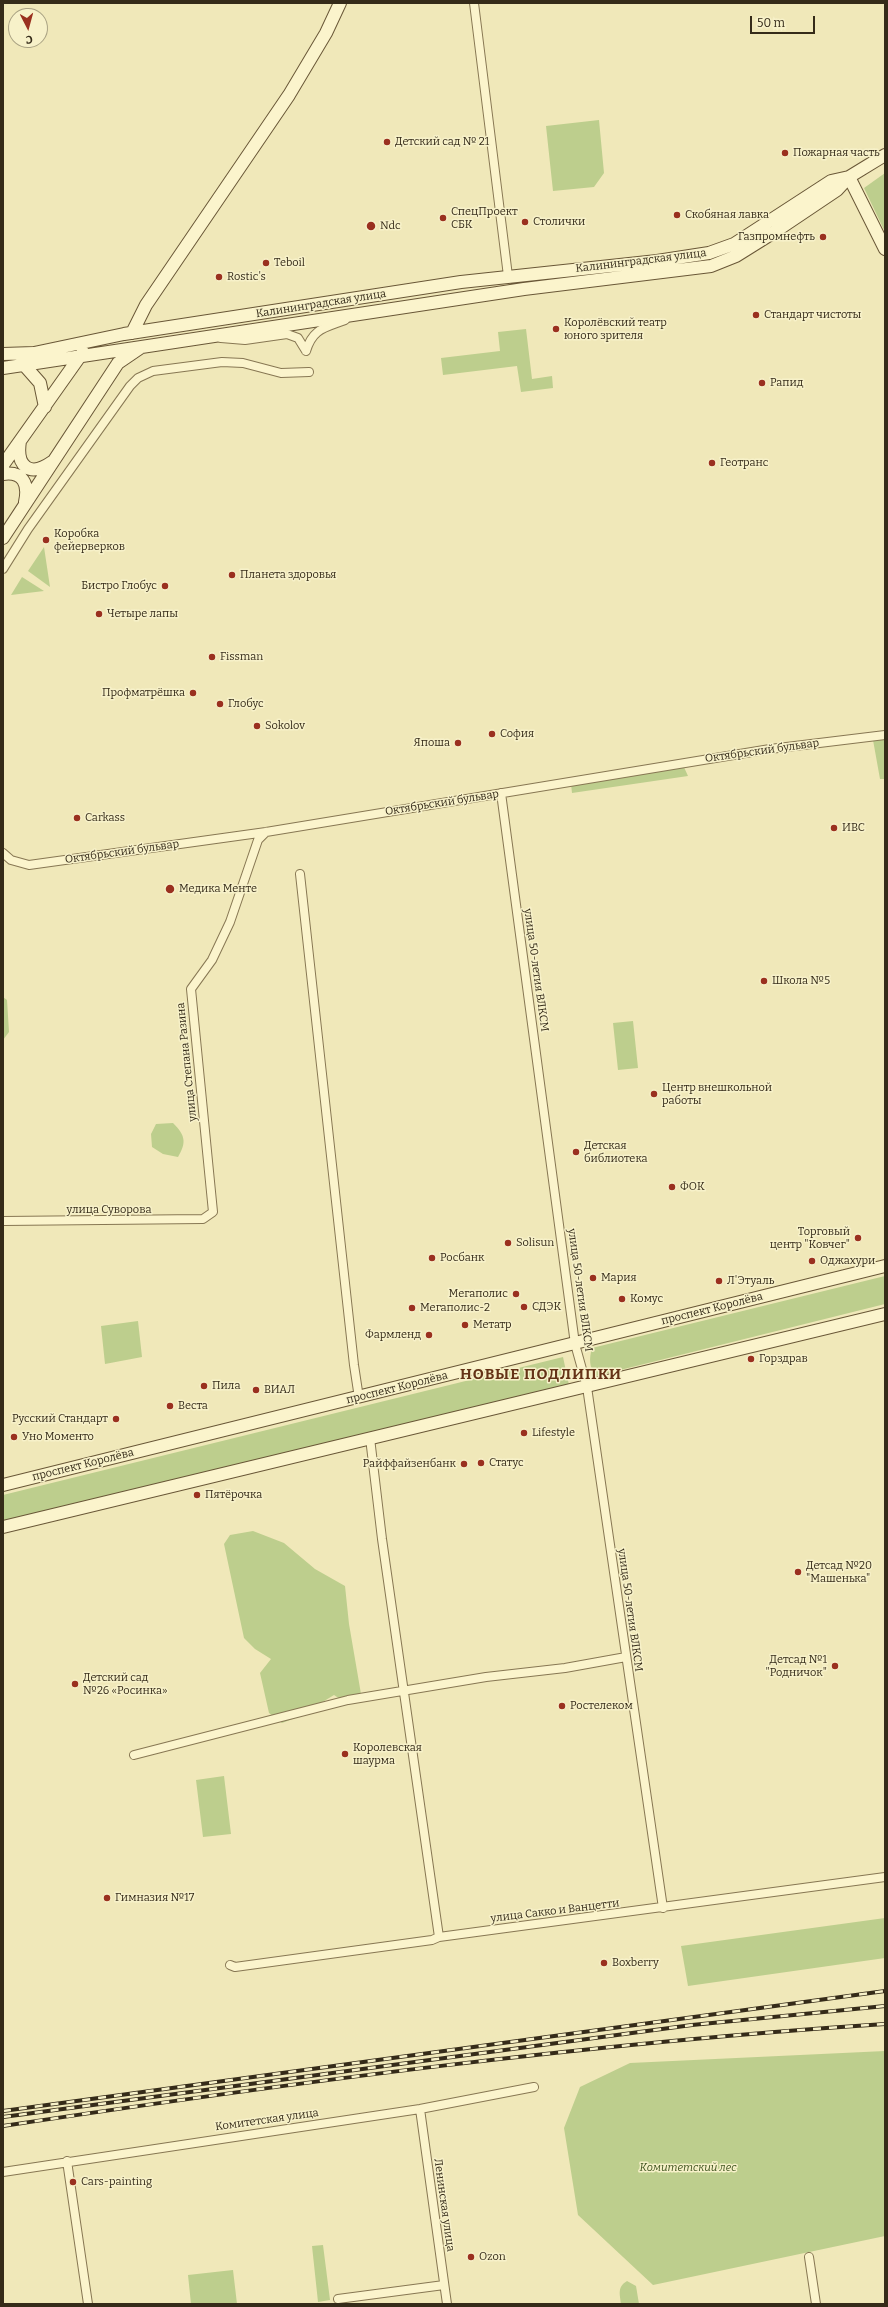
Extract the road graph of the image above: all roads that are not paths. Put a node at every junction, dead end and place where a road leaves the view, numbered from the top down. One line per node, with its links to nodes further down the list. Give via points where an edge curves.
1 (340, 3): 9 (main road, via 326,33 288,95 146,305)
2 (474, 3): 6 (street)
3 (885, 155): 4 (main road)
4 (849, 177): 5 (main road); 6 (main road, Калининградская улица, via 831,181 734,244 709,253 657,261); 7 (main road, Калининградская улица, via 837,190 776,232 724,262 699,268)
5 (885, 249)
6 (508, 276): 7 (main road); 9 (main road, Калининградская улица)
7 (510, 292): 8 (main road, Калининградская улица)
8 (357, 315): 10 (main road, Калининградская улица); 10 (street, Калининградская улица, via 316,332 306,351 298,338 287,334 245,340)
9 (132, 333): 11 (main road, Калининградская улица)
10 (214, 336): 12 (main road, Калининградская улица)
11 (89, 343): 13 (main road); 14 (main road, Калининградская улица, via 34,353); 15 (main road)
12 (142, 346): 13 (main road, Калининградская улица); 16 (main road, Калининградская улица)
13 (106, 352): 15 (main road, Калининградская улица); 16 (main road)
14 (3, 354)
15 (81, 356): 17 (main road, Калининградская улица); 20 (main road)
16 (118, 363): 22 (main road)
17 (25, 366): 18 (main road, Калининградская улица); 20 (main road, via 40,384)
18 (3, 368)
19 (309, 372): 27 (street, via 281,373 243,363 222,362 153,370 138,378 28,529)
20 (45, 407): 21 (main road)
21 (20, 440): 22 (main road, via 18,454 20,462 26,468 44,468); 23 (main road)
22 (53, 462): 25 (main road)
23 (3, 465)
24 (3, 474): 25 (main road, via 16,474 25,481)
25 (24, 503): 26 (main road)
26 (3, 538)
27 (3, 570)
28 (885, 735): 29 (street, Октябрьский бульвар, via 766,750)
29 (501, 793): 30 (street, Октябрьский бульвар); 37 (street, улица 50-летия ВЛКСМ)
30 (266, 832): 31 (street, Октябрьский бульвар, via 29,865 11,860); 33 (street, улица Степана Разина, via 258,840 230,922 212,960 191,989)
31 (3, 853)
32 (300, 874): 39 (street)
33 (213, 1212): 34 (street, улица Суворова, via 203,1220)
34 (3, 1221)
35 (885, 1266): 37 (main road, проспект Королёва)
36 (885, 1314): 38 (main road)
37 (575, 1344): 38 (street, улица 50-летия ВЛКСМ); 39 (main road, проспект Королёва)
38 (587, 1387): 40 (main road); 43 (street, улица 50-летия ВЛКСМ)
39 (359, 1398): 41 (main road, проспект Королёва)
40 (370, 1438): 42 (main road); 44 (street)
41 (3, 1485)
42 (3, 1527)
43 (626, 1657): 44 (street); 47 (street, улица 50-летия ВЛКСМ)
44 (404, 1691): 45 (street, via 348,1700); 48 (street)
45 (134, 1755)
46 (885, 1878): 47 (street, улица Сакко и Ванцетти)
47 (663, 1908): 48 (street, улица Сакко и Ванцетти)
48 (438, 1937): 49 (street, улица Сакко и Ванцетти, via 432,1940 235,1967)
49 (230, 1965)
50 (534, 2087): 51 (street, Комитетская улица)
51 (420, 2109): 52 (street, Комитетская улица); 55 (street, Ленинская улица)
52 (67, 2161): 53 (street, Комитетская улица); 57 (street)
53 (3, 2172)
54 (809, 2257): 59 (street)
55 (444, 2285): 56 (street); 58 (street, Ленинская улица)
56 (338, 2299)
57 (88, 2304)
58 (447, 2304)
59 (816, 2304)

